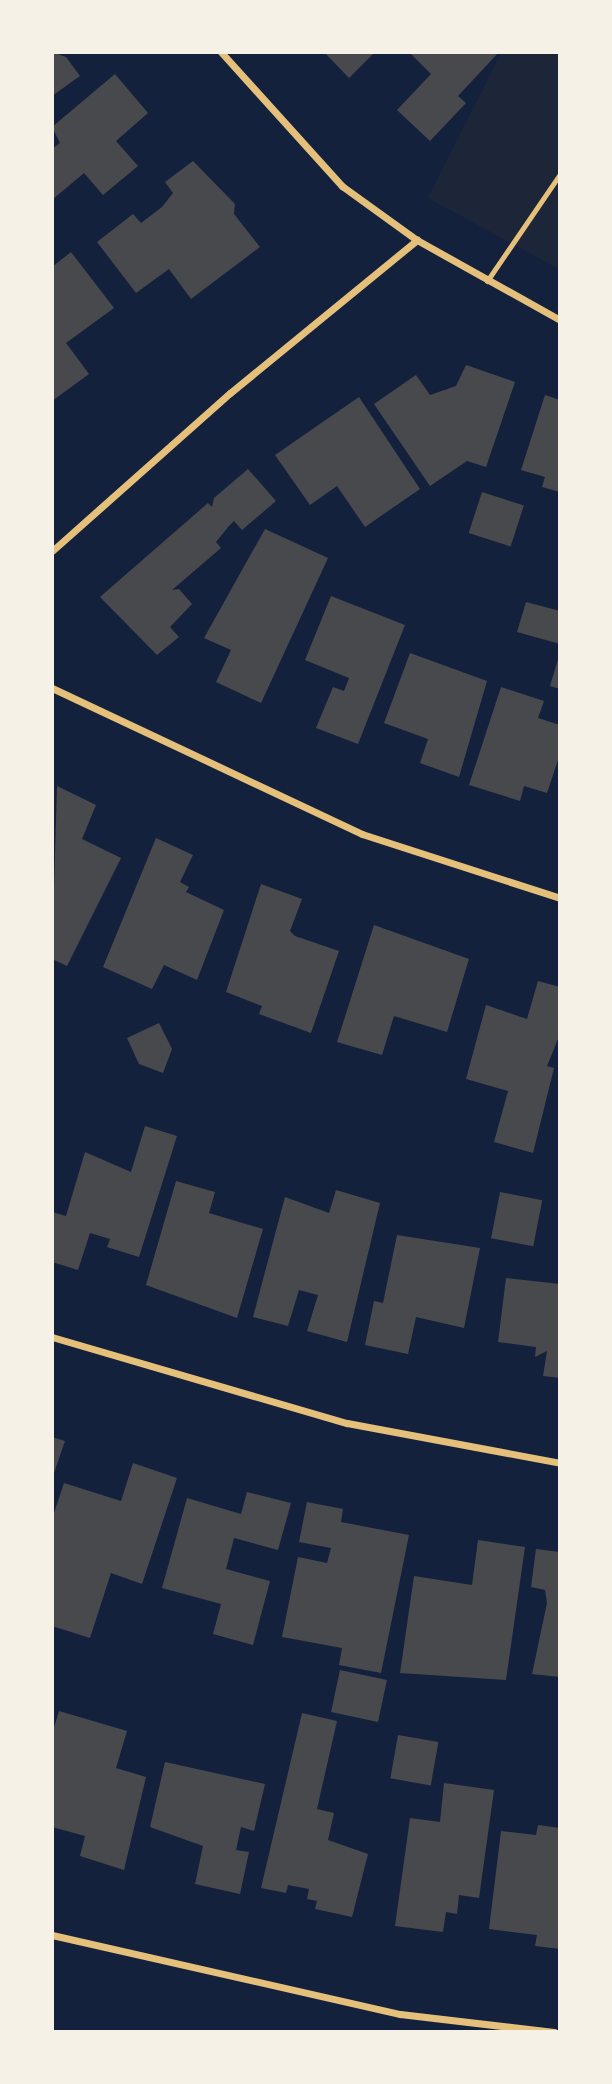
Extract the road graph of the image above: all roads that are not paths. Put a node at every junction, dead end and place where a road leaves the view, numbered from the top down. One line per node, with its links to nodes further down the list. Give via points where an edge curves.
1 (221, 52): 3 (street, via 342,186)
2 (559, 174): 4 (lane)
3 (417, 240): 4 (street); 6 (street, via 230,393)
4 (487, 281): 5 (street)
5 (559, 320)
6 (52, 551)
7 (52, 688): 8 (street, via 362,834)
8 (559, 898)
9 (52, 1337): 10 (street, via 347,1423)
10 (559, 1463)
11 (52, 1935): 12 (street, via 400,2014)
12 (554, 2032)

